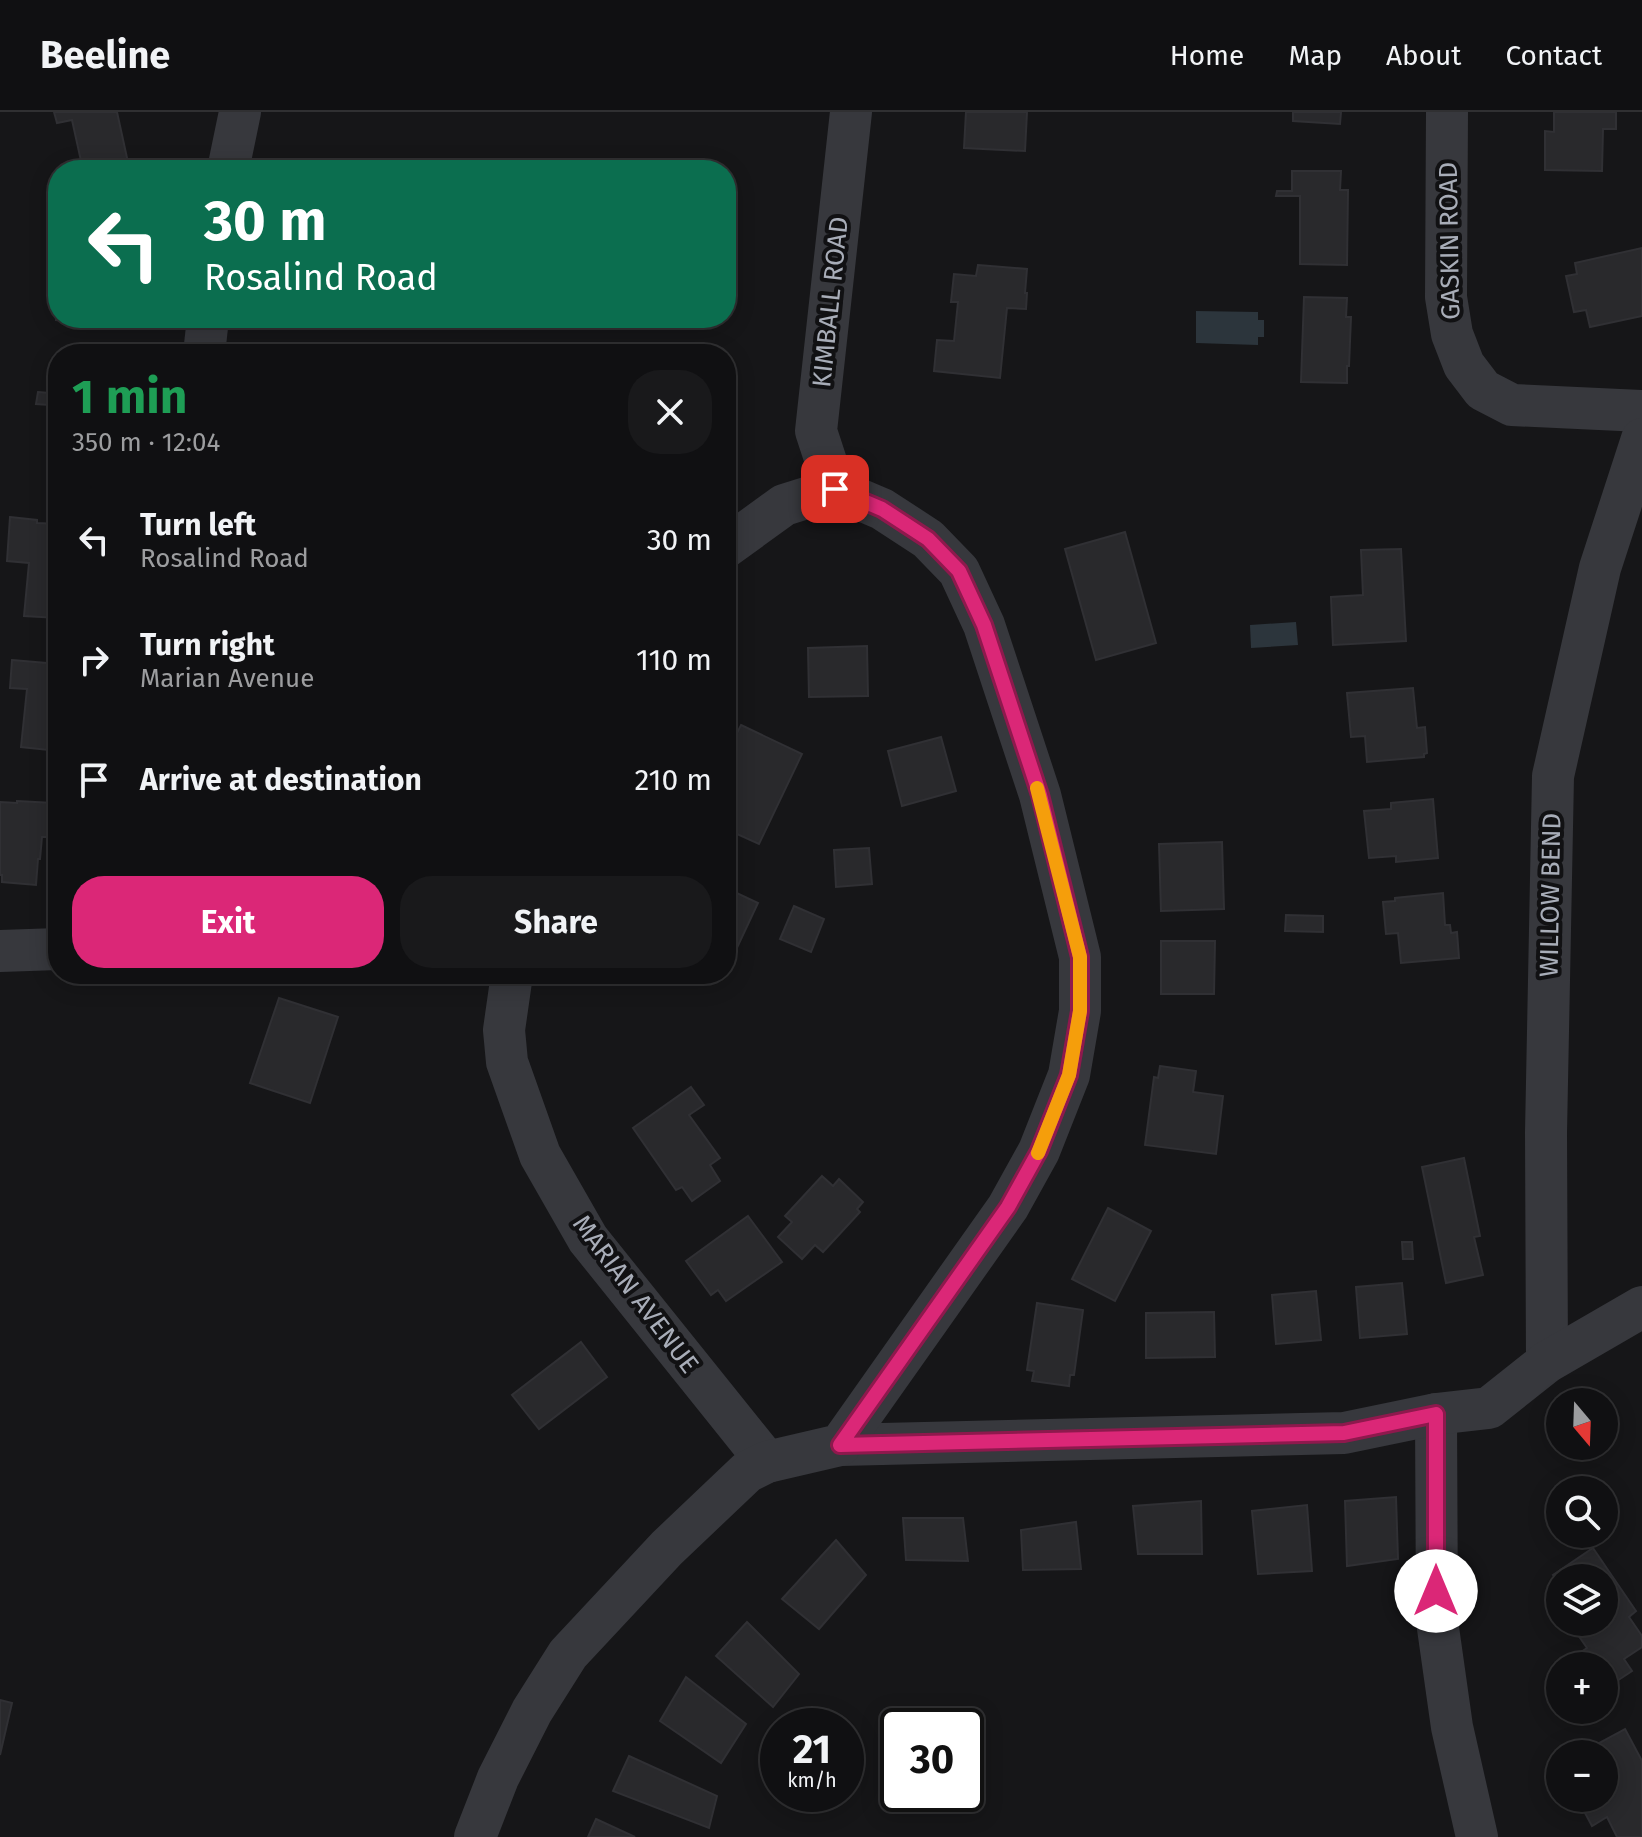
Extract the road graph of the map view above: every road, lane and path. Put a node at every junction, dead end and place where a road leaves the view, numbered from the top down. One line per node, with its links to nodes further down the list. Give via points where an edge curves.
1 (240, 112): 4 (street)
2 (851, 112): 7 (street, KIMBALL ROAD, via 816,431)
3 (1447, 112): 5 (street, GASKIN ROAD, via 1446,297 1464,365 1483,390 1512,405)
4 (230, 160)
5 (1642, 411)
6 (1642, 439): 13 (street, WILLOW BEND, via 1600,568 1553,776)
7 (835, 489): 8 (street, via 784,505); 15 (street, via 882,509 928,539 959,571 984,625 1040,795 1080,957 1080,1011 1069,1075 1039,1151 1008,1207)
8 (736, 540)
9 (48, 949): 10 (street)
10 (0, 951)
11 (511, 984): 16 (street, MARIAN AVENUE, via 504,1030 507,1062 540,1155 588,1239)
12 (1642, 1307): 13 (street)
13 (1547, 1362): 14 (street, via 1489,1408)
14 (1436, 1414): 15 (street, via 1344,1433); 18 (street, via 1437,1621 1452,1727)
15 (840, 1445): 16 (street)
16 (767, 1462): 17 (street, via 747,1472 667,1548 568,1654 532,1711)
17 (475, 1837)
18 (1477, 1837)

